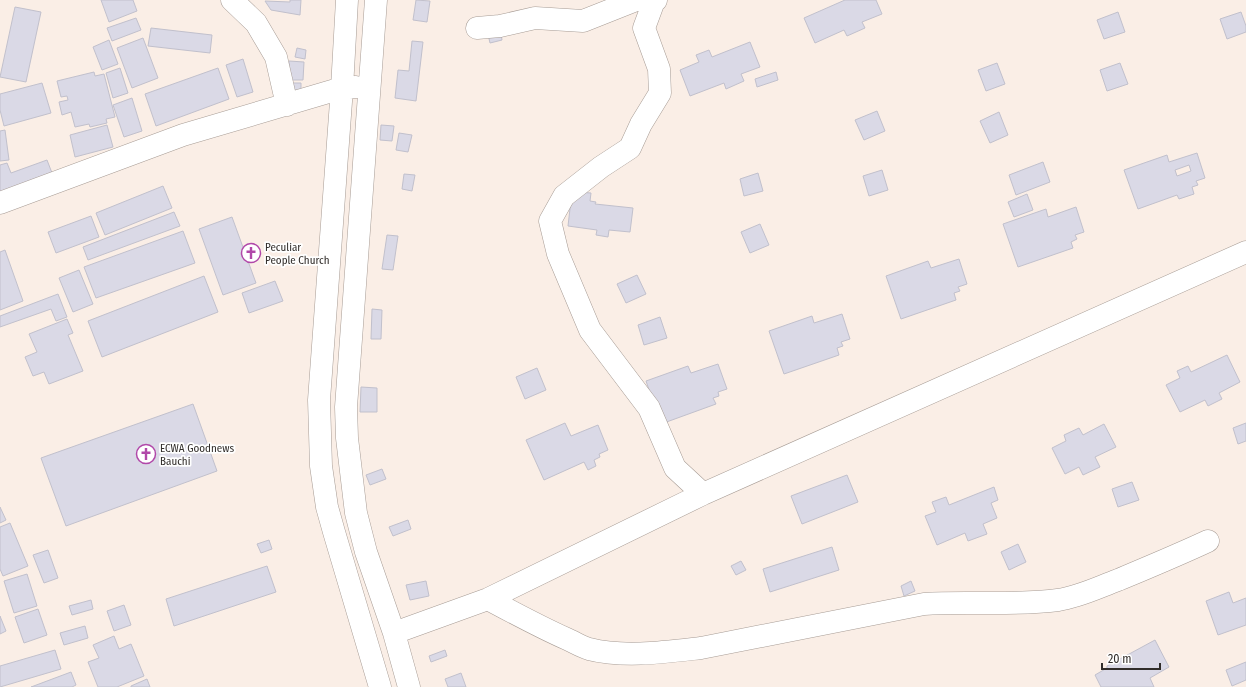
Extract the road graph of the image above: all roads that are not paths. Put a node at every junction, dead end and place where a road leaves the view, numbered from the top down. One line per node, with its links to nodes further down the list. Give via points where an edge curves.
1 (232, 0): 9 (street, via 256,23 276,57)
2 (347, 0): 8 (street)
3 (376, 0): 7 (street)
4 (636, 0): 6 (street, via 583,21 535,18)
5 (656, 0): 12 (street, via 644,28 659,69 660,93 630,148 564,196 550,221 558,254 590,330 649,408 675,468)
6 (478, 28)
7 (370, 85): 8 (street); 15 (street, via 346,407 347,438 356,512 366,552)
8 (342, 88): 9 (street); 16 (street, via 319,400 321,466 332,526)
9 (287, 105): 10 (street, via 183,135)
10 (0, 203)
11 (1246, 252): 12 (street)
12 (702, 494): 14 (street)
13 (1208, 541): 14 (street, via 1084,594 1059,600 924,604 682,650 612,653 588,649)
14 (488, 599): 15 (street)
15 (394, 633): 17 (street)
16 (380, 687)
17 (409, 687)

